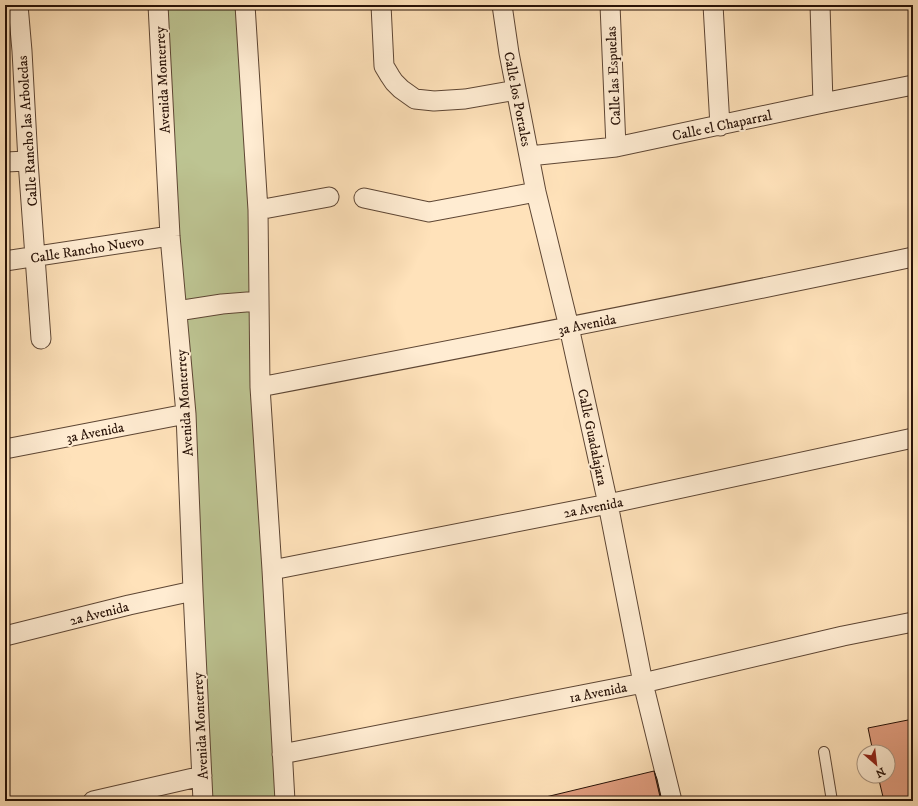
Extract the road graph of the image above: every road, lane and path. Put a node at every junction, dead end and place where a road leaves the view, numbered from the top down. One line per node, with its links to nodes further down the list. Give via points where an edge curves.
1 (18, 5): 9 (street, Calle Rancho las Arboledas)
2 (158, 5): 22 (street, Avenida Monterrey)
3 (245, 5): 21 (street)
4 (381, 5): 11 (street, via 384,66 394,82 415,99 465,100)
5 (502, 5): 11 (street, Calle los Portales)
6 (610, 5): 14 (street, Calle las Espuelas)
7 (714, 5): 13 (street)
8 (820, 5): 12 (street)
9 (14, 52): 16 (street, Calle Rancho las Arboledas)
10 (913, 86): 12 (street, Calle el Chaparral)
11 (516, 90): 15 (street, Calle los Portales)
12 (823, 103): 13 (street, Calle el Chaparral)
13 (720, 126): 14 (street, Calle el Chaparral)
14 (616, 147): 15 (street, Calle el Chaparral)
15 (530, 156): 18 (street, Calle los Portales)
16 (28, 161): 17 (street); 23 (street, Calle Rancho las Arboledas)
17 (5, 162)
18 (536, 192): 20 (street, via 429,212); 28 (street, Calle Guadalajara)
19 (329, 197): 21 (street)
20 (364, 198)
21 (258, 210): 26 (street)
22 (170, 236): 23 (street, Calle Rancho Nuevo); 27 (street, Avenida Monterrey)
23 (35, 257): 25 (street, Calle Rancho Nuevo); 29 (street, Calle Rancho las Arboledas)
24 (913, 257): 28 (street, 3a Avenida)
25 (5, 261)
26 (259, 301): 27 (street); 30 (street)
27 (177, 311): 31 (street, Avenida Monterrey)
28 (569, 327): 30 (street, 3a Avenida); 34 (street, Calle Guadalajara)
29 (41, 339)
30 (260, 387): 35 (street)
31 (186, 414): 33 (street, 3a Avenida); 36 (street, Avenida Monterrey)
32 (913, 438): 34 (street, 2a Avenida)
33 (5, 449)
34 (608, 504): 35 (street, 2a Avenida); 39 (street, Calle Guadalajara)
35 (272, 570): 41 (street)
36 (193, 590): 38 (street, 2a Avenida); 42 (street, Avenida Monterrey)
37 (913, 622): 39 (street, 1a Avenida)
38 (5, 636)
39 (643, 683): 41 (street, 1a Avenida); 46 (street, Calle Guadalajara)
40 (824, 752): 47 (lane)
41 (282, 754): 45 (street)
42 (202, 776): 43 (street); 44 (street, Avenida Monterrey)
43 (93, 801)
44 (203, 801)
45 (285, 801)
46 (672, 801)
47 (832, 801)

